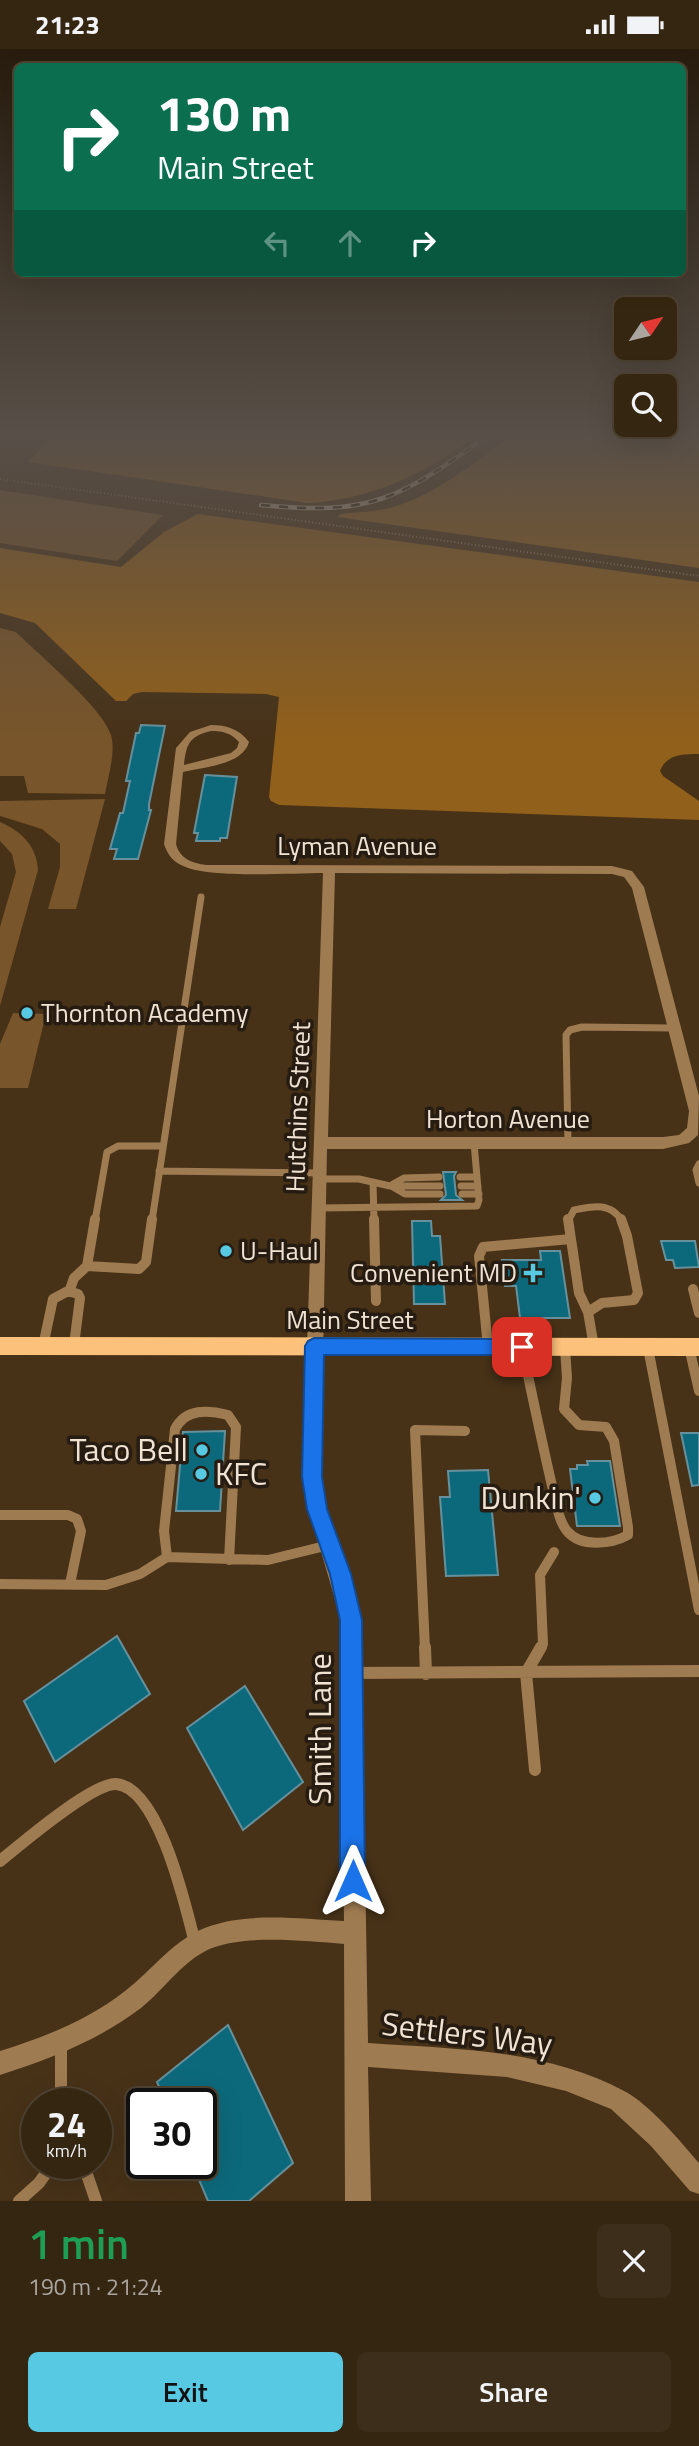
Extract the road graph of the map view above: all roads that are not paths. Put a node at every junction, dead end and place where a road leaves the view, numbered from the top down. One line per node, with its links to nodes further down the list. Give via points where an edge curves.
1 (179, 771): 1 (street, Lyman Avenue, via 235,755 244,742 227,730 199,731 183,744); 2 (street, Lyman Avenue, via 170,844 179,860 206,869)
2 (329, 869): 4 (street, Lyman Avenue, via 604,870 628,874 638,887); 6 (street, Hutchins Street)
3 (201, 897): 9 (lane)
4 (674, 1028): 5 (street); 8 (lane, via 570,1030 566,1035)
5 (697, 1133): 8 (street, Horton Avenue, via 675,1142)
6 (322, 1143): 7 (street, Horton Avenue); 12 (street, Hutchins Street)
7 (474, 1143): 8 (street, Horton Avenue); 16 (lane)
8 (568, 1143)
9 (163, 1146): 11 (lane); 20 (lane, via 118,1146 107,1152)
10 (699, 1164): 14 (lane)
11 (159, 1171): 12 (lane); 20 (lane, via 143,1266)
12 (321, 1176): 13 (lane); 18 (street, Hutchins Street)
13 (373, 1182): 15 (lane); 17 (lane)
14 (699, 1184)
15 (390, 1186): 15 (lane, via 405,1194 440,1186 404,1178)
16 (478, 1186): 16 (lane, via 461,1186); 17 (lane, via 478,1204 473,1207)
17 (374, 1207): 18 (lane); 23 (lane)
18 (319, 1208): 29 (street, Hutchins Street)
19 (571, 1239): 24 (lane, via 579,1293); 24 (lane, via 568,1219 574,1210 613,1209 625,1223 636,1298 602,1303); 30 (lane, via 483,1247 479,1256)
20 (87, 1266): 22 (lane, via 74,1278)
21 (693, 1289): 25 (lane)
22 (69, 1291): 26 (lane, via 80,1299); 28 (lane, via 53,1299)
23 (376, 1301)
24 (588, 1312): 33 (lane)
25 (699, 1314)
26 (74, 1345): 28 (main road, Main Street); 29 (main road, Main Street)
27 (0, 1346): 28 (main road, Main Street)
28 (43, 1346)
29 (314, 1346): 30 (main road, Main Street); 39 (street, Smith Lane, via 312,1477)
30 (488, 1347): 31 (main road, Main Street)
31 (522, 1347): 32 (main road, Main Street); 32 (lane, via 565,1528 575,1538 619,1540 628,1535 628,1527 614,1441 606,1427 579,1425 564,1409)
32 (565, 1347): 33 (main road, Main Street)
33 (594, 1347): 34 (main road, Main Street)
34 (648, 1347): 35 (main road, Main Street); 45 (lane)
35 (694, 1347): 36 (lane)
36 (699, 1391)
37 (465, 1431): 49 (lane, via 415,1430)
38 (0, 1515): 44 (lane, via 77,1518 81,1531)
39 (329, 1545): 42 (lane, via 285,1558); 47 (street, Smith Lane, via 347,1597)
40 (554, 1552): 48 (lane, via 540,1575 543,1644)
41 (167, 1557): 42 (lane); 42 (lane, via 164,1531 175,1429 186,1415 214,1412 228,1415 236,1427); 44 (lane, via 140,1574 106,1585)
42 (229, 1560)
43 (0, 1584): 44 (lane)
44 (70, 1584)
45 (699, 1610)
46 (699, 1671): 48 (lane)
47 (352, 1673): 49 (lane); 52 (street, Smith Lane)
48 (526, 1673): 49 (lane); 50 (lane)
49 (426, 1674)
50 (535, 1770)
51 (0, 1861): 53 (lane, via 96,1790 127,1785 155,1823 177,1876)
52 (353, 1933): 53 (street, via 248,1932 210,1936); 55 (street, Smith Lane)
53 (195, 1945): 54 (street, via 109,2017)
54 (61, 2044): 56 (street); 57 (lane)
55 (357, 2054): 60 (street, Settlers Way, via 507,2065 566,2079 619,2101 660,2137); 63 (street, Smith Lane)
56 (0, 2063)
57 (61, 2088)
58 (42, 2179): 61 (lane)
59 (88, 2179): 62 (lane)
60 (699, 2182)
61 (19, 2201)
62 (96, 2201)
63 (358, 2201)

